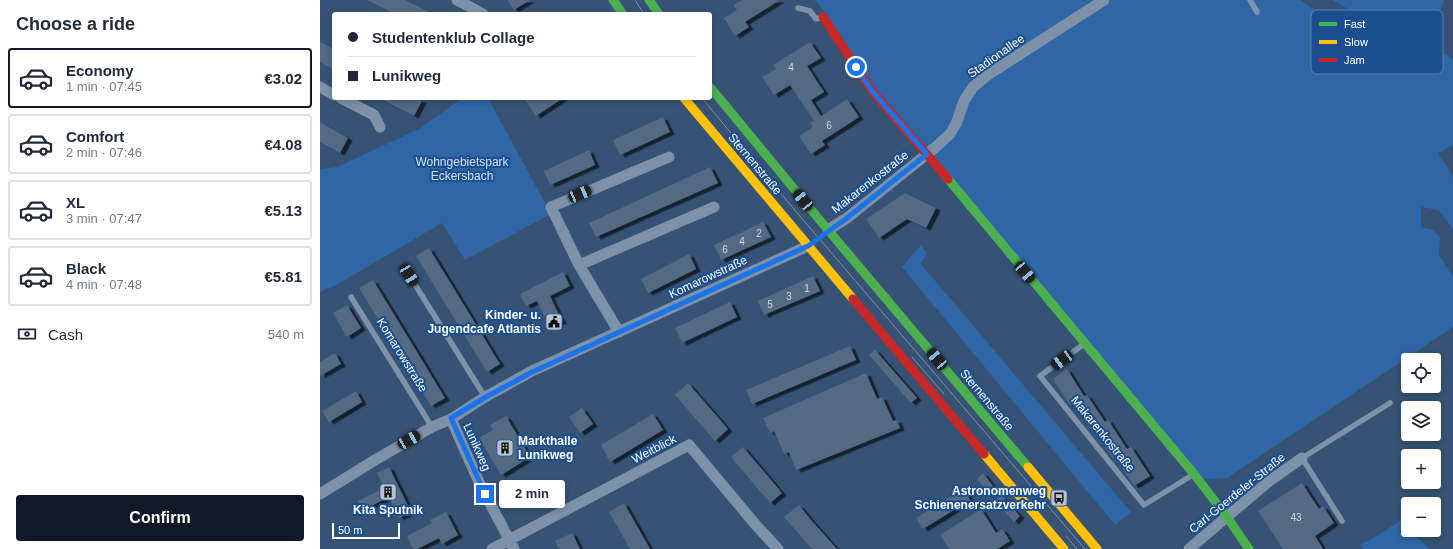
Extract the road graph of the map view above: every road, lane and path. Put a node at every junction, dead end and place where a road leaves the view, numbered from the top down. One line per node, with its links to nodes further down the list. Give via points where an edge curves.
1 (457, 0): 7 (street)
2 (614, 0): 8 (street)
3 (649, 0): 9 (street)
4 (1104, 0): 18 (street, Stadionallee, via 973,87 950,134)
5 (1250, 0): 10 (lane)
6 (798, 8): 11 (lane, Makarenkostraße, via 810,11 816,19)
7 (479, 12)
8 (623, 12)
9 (658, 12)
10 (1257, 12)
11 (822, 18): 18 (street, Makarenkostraße, via 873,92)
12 (320, 87): 14 (street)
13 (712, 89): 21 (street, Sternenstraße)
14 (332, 93)
15 (345, 100): 17 (street, via 374,116)
16 (686, 100): 22 (street, Sternenstraße)
17 (380, 127)
18 (927, 154): 21 (street, Makarenkostraße, via 847,218); 27 (street, Makarenkostraße)
19 (668, 157): 23 (street, via 551,207)
20 (714, 207): 23 (street)
21 (828, 230): 22 (street); 41 (street, Sternenstraße)
22 (814, 242): 26 (street, Komarowstraße); 40 (street, Sternenstraße)
23 (579, 265): 26 (street)
24 (409, 275): 28 (lane)
25 (351, 297): 31 (lane, Komarowstraße)
26 (619, 332): 28 (street, Komarowstraße, via 532,372)
27 (1084, 343): 33 (street, Makarenkostraße); 33 (lane, Makarenkostraße, via 1040,376 1144,506)
28 (486, 397): 30 (street, Komarowstraße)
29 (1390, 403): 32 (lane)
30 (451, 418): 31 (street, Komarowstraße); 37 (street, Lunikweg, via 479,482)
31 (432, 427): 34 (street, Komarowstraße)
32 (1302, 458): 35 (street, Carl-Goerdeler-Straße, via 1268,482); 36 (lane)
33 (1194, 474): 35 (street, Makarenkostraße)
34 (320, 494)
35 (1227, 517): 42 (street, Carl-Goerdeler-Straße); 43 (street, Makarenkostraße)
36 (1342, 521)
37 (512, 544): 38 (street); 39 (street, Weitblick, via 689,445)
38 (492, 549)
39 (778, 549)
40 (1064, 549)
41 (1097, 549)
42 (1189, 549)
43 (1248, 549)

